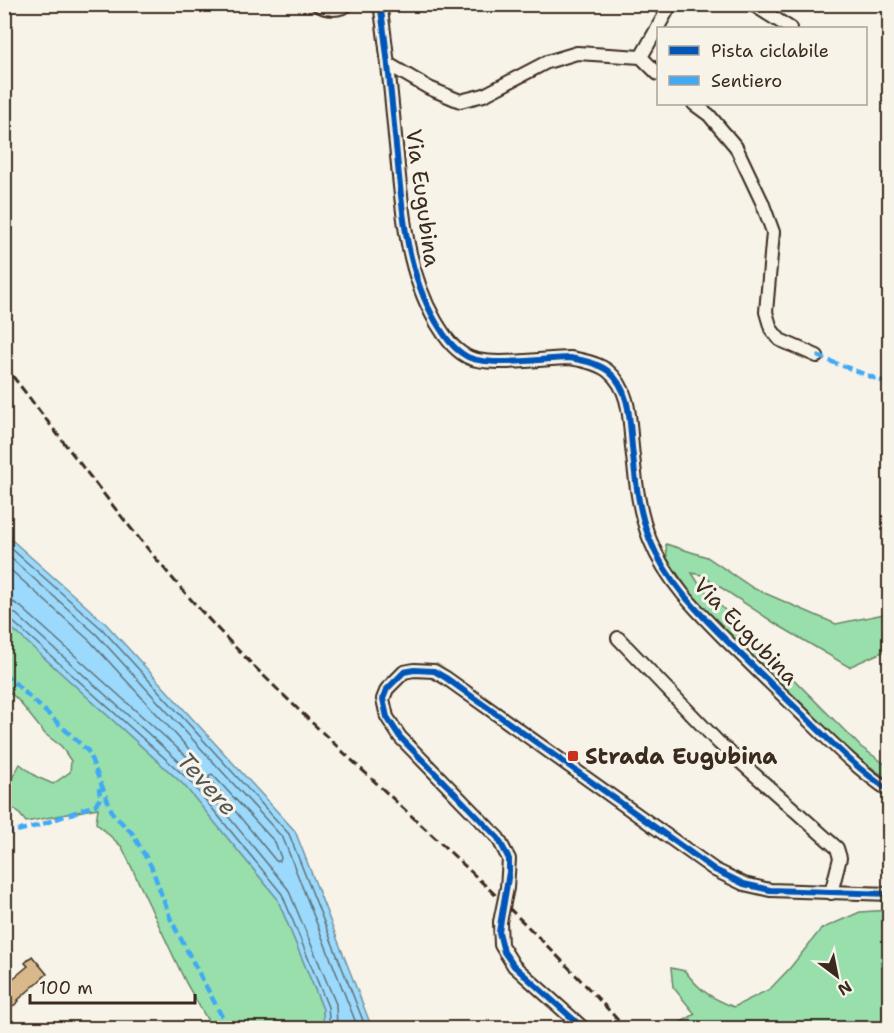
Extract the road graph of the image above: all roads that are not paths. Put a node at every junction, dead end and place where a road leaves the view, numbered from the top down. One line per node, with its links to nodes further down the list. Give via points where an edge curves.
1 (317, 4): 2 (street, via 324,9 344,8)
2 (348, 4)
3 (380, 4): 10 (street, Via Eugubina)
4 (671, 4): 6 (street)
5 (752, 4): 7 (street)
6 (658, 27)
7 (788, 27)
8 (657, 29): 9 (street)
9 (641, 57): 10 (street, via 577,53 547,62 484,95 460,101); 11 (street)
10 (388, 64): 15 (street, Via Eugubina, via 412,264 423,296 446,338 466,356 487,363 570,358 607,370 626,397 642,518 650,542 670,577 701,615 761,675)
11 (657, 73)
12 (695, 105): 13 (street, via 736,147 773,232 766,312 771,329 780,340)
13 (817, 356)
14 (618, 638): 16 (street, via 719,743 837,848 840,858)
15 (890, 791)
16 (831, 893): 17 (street); 18 (street, bridge, via 770,890 744,884 715,870 446,678 434,671 404,672 383,699 387,717 400,736 498,838 509,859 500,922 501,945 514,966)
17 (890, 894)
18 (583, 1029)

